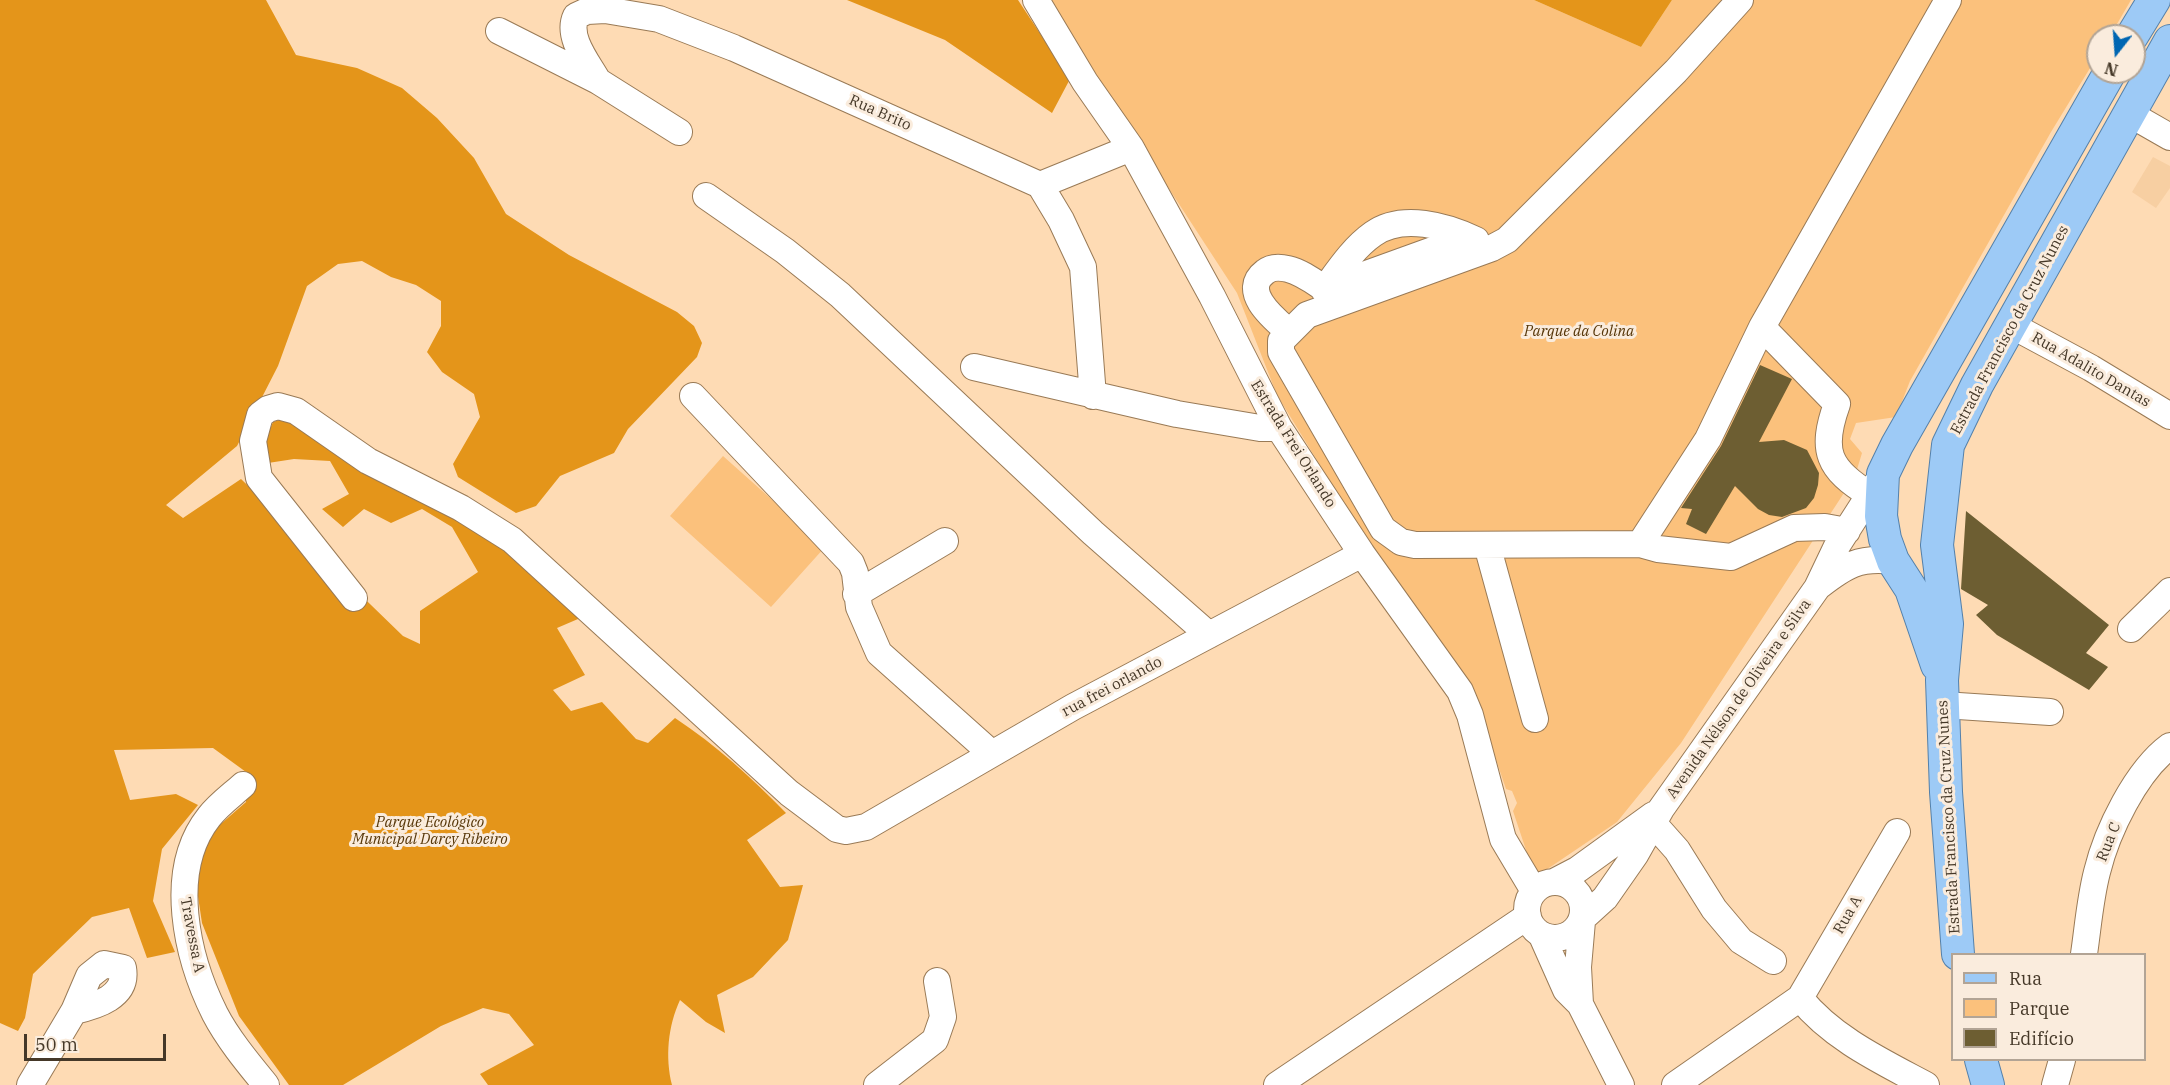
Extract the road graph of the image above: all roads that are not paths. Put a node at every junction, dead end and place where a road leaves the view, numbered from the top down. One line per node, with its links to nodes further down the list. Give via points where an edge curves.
1 (1036, 0): 13 (street, Estrada Frei Orlando, via 1085,82)
2 (1740, 0): 17 (street, via 1677,71 1507,240)
3 (1948, 0): 21 (street)
4 (2154, 0): 5 (main road)
5 (2139, 24)
6 (499, 31): 8 (street)
7 (2170, 41): 10 (main road, Estrada Francisco da Cruz Nunes)
8 (598, 81): 11 (street); 14 (street, Rua Brito, via 576,43 576,16 587,10 605,10 659,19 734,48)
9 (2103, 84): 27 (main road, Estrada Francisco da Cruz Nunes)
10 (2128, 113): 12 (street); 20 (main road, Estrada Francisco da Cruz Nunes)
11 (679, 132)
12 (2170, 136)
13 (1131, 148): 14 (street); 26 (street, Estrada Frei Orlando)
14 (1040, 185): 24 (street, via 1083,267)
15 (706, 196): 42 (street, via 840,295 1093,533)
16 (1469, 237): 17 (street); 18 (street); 18 (street, via 1429,224 1403,224 1375,232)
17 (1492, 248): 19 (street)
18 (1324, 288): 19 (street); 19 (street, via 1286,268 1270,268 1262,275 1256,284 1258,298 1270,316)
19 (1298, 323): 33 (street, via 1281,341 1281,352 1383,529 1401,542 1415,545)
20 (2011, 325): 25 (street, Rua Adalito Dantas); 28 (main road, Estrada Francisco da Cruz Nunes)
21 (1762, 327): 29 (street, via 1837,404 1827,430 1831,461 1852,484); 32 (street, via 1708,439)
22 (974, 367): 24 (street)
23 (693, 396): 39 (street, via 842,551 855,573)
24 (1093, 396): 26 (street, via 1187,416)
25 (2170, 416)
26 (1279, 428): 35 (street, Estrada Frei Orlando)
27 (1905, 435): 28 (main road, via 1921,434); 29 (main road, Estrada Francisco da Cruz Nunes)
28 (1948, 445): 34 (main road, Estrada Francisco da Cruz Nunes)
29 (1877, 484): 30 (street, Avenida Nélson de Oliveira e Silva); 36 (main road, Estrada Francisco da Cruz Nunes, via 1885,539)
30 (1847, 531): 32 (street, via 1794,528 1731,557); 37 (street, Avenida Nélson de Oliveira e Silva)
31 (945, 541): 39 (street)
32 (1640, 544): 33 (street)
33 (1487, 545): 45 (street)
34 (1938, 545): 36 (main road, via 1925,563); 43 (main road, Estrada Francisco da Cruz Nunes, via 1947,624)
35 (1362, 554): 42 (street, rua frei orlando); 51 (street, Estrada Frei Orlando, via 1460,691 1503,839)
36 (1893, 561): 37 (street, Avenida Nélson de Oliveira e Silva, via 1866,559 1843,568); 43 (main road, Estrada Francisco da Cruz Nunes, via 1911,590)
37 (1817, 588): 49 (street, Avenida Nélson de Oliveira e Silva)
38 (2170, 591): 41 (street)
39 (856, 594): 47 (street, via 879,653)
40 (354, 598): 47 (street, rua frei orlando, via 259,478 253,441 260,415 268,409 278,406 296,411 368,461 461,508 512,540 789,793 837,829 866,827)
41 (2131, 629)
42 (1209, 635): 47 (street, rua frei orlando)
43 (1942, 692): 44 (street); 54 (main road, Estrada Francisco da Cruz Nunes)
44 (2050, 712)
45 (1535, 719)
46 (2170, 746): 55 (street, Rua C, via 2138,781 2114,826 2097,871)
47 (991, 753)
48 (243, 785): 64 (street, Travessa A, via 209,817 190,855 184,891 199,975 215,1015)
49 (1657, 816): 51 (street, Avenida Nélson de Oliveira e Silva, via 1577,870); 52 (street, Avenida Nélson de Oliveira e Silva, via 1605,898); 56 (street, via 1714,909 1741,941)
50 (1897, 832): 58 (street, Rua A)
51 (1544, 886): 52 (street, via 1567,884 1578,892 1584,905); 53 (street, via 1528,903)
52 (1582, 920): 53 (street, via 1576,931 1553,939); 59 (street)
53 (1534, 926): 59 (street, via 1566,990); 66 (street, via 1504,932)
54 (1958, 953)
55 (2084, 953)
56 (1773, 961)
57 (937, 981): 65 (street, via 943,1017 935,1040)
58 (1800, 998): 68 (street, Rua A); 69 (street, via 1828,1027)
59 (1580, 1004): 67 (street)
60 (74, 1011): 63 (street)
61 (1982, 1061): 70 (main road)
62 (2061, 1061): 71 (street)
63 (30, 1085)
64 (266, 1085)
65 (877, 1085)
66 (1277, 1085)
67 (1621, 1085)
68 (1675, 1085)
69 (1926, 1085)
70 (1988, 1085)
71 (2055, 1085)

